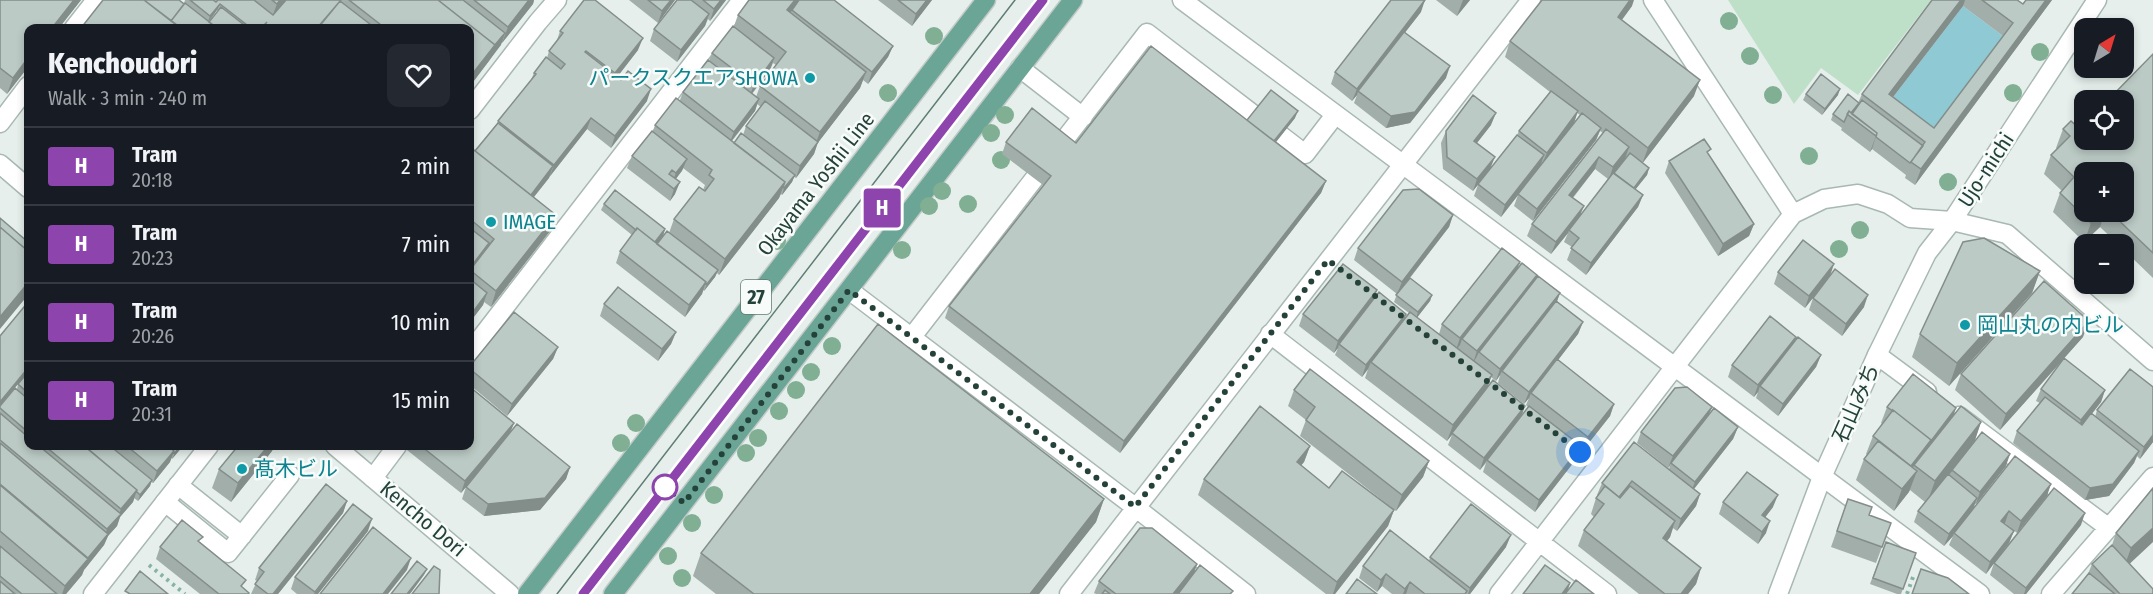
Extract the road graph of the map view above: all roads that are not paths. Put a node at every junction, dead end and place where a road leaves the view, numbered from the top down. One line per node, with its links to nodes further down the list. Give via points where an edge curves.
1 (96, 0): 10 (street)
2 (557, 0): 13 (street)
3 (742, 0): 25 (street)
4 (986, 0): 44 (main road, Okayama Yoshii Line / 27)
5 (1073, 0): 11 (main road)
6 (1182, 0): 14 (street)
7 (1531, 0): 18 (street)
8 (1653, 0): 20 (street)
9 (2097, 0): 21 (street, Ujo-michi)
10 (77, 24)
11 (1020, 68): 15 (street); 22 (main road)
12 (24, 91): 16 (street)
13 (474, 105)
14 (1335, 115): 15 (street, via 1305,154 1147,33); 18 (street)
15 (1083, 117): 24 (street)
16 (0, 123)
17 (0, 164): 19 (street)
18 (1403, 166): 23 (street); 28 (street)
19 (24, 185)
20 (1793, 213): 21 (street, via 1824,199 1858,194 1888,204 1910,219); 28 (street)
21 (1952, 221): 26 (street, 石山みち, via 1927,253); 27 (street, Ujo-michi, via 2007,234)
22 (849, 290): 24 (street); 45 (main road)
23 (1270, 334): 38 (street); 41 (street)
24 (911, 338): 38 (street)
25 (474, 347)
26 (1877, 355): 33 (street, 石山みち); 39 (street)
27 (2153, 361)
28 (1673, 368): 33 (street); 41 (street)
29 (206, 450): 36 (street)
30 (340, 450): 35 (street, Kencho Dori)
31 (395, 450): 35 (street)
32 (290, 475): 40 (street)
33 (1822, 477): 50 (street, 石山みち); 51 (street)
34 (2153, 477): 39 (street)
35 (373, 478): 43 (street, Kencho Dori)
36 (178, 485): 37 (street); 40 (street)
37 (165, 502): 40 (street, via 228,553); 42 (street)
38 (1135, 507): 46 (street); 47 (street)
39 (2109, 528): 52 (street)
40 (242, 536)
41 (1539, 541): 48 (street); 49 (street)
42 (93, 594)
43 (510, 594)
44 (527, 594)
45 (613, 594)
46 (1069, 594)
47 (1246, 594)
48 (1499, 594)
49 (1607, 594)
50 (1778, 594)
51 (1980, 594)
52 (2051, 594)

